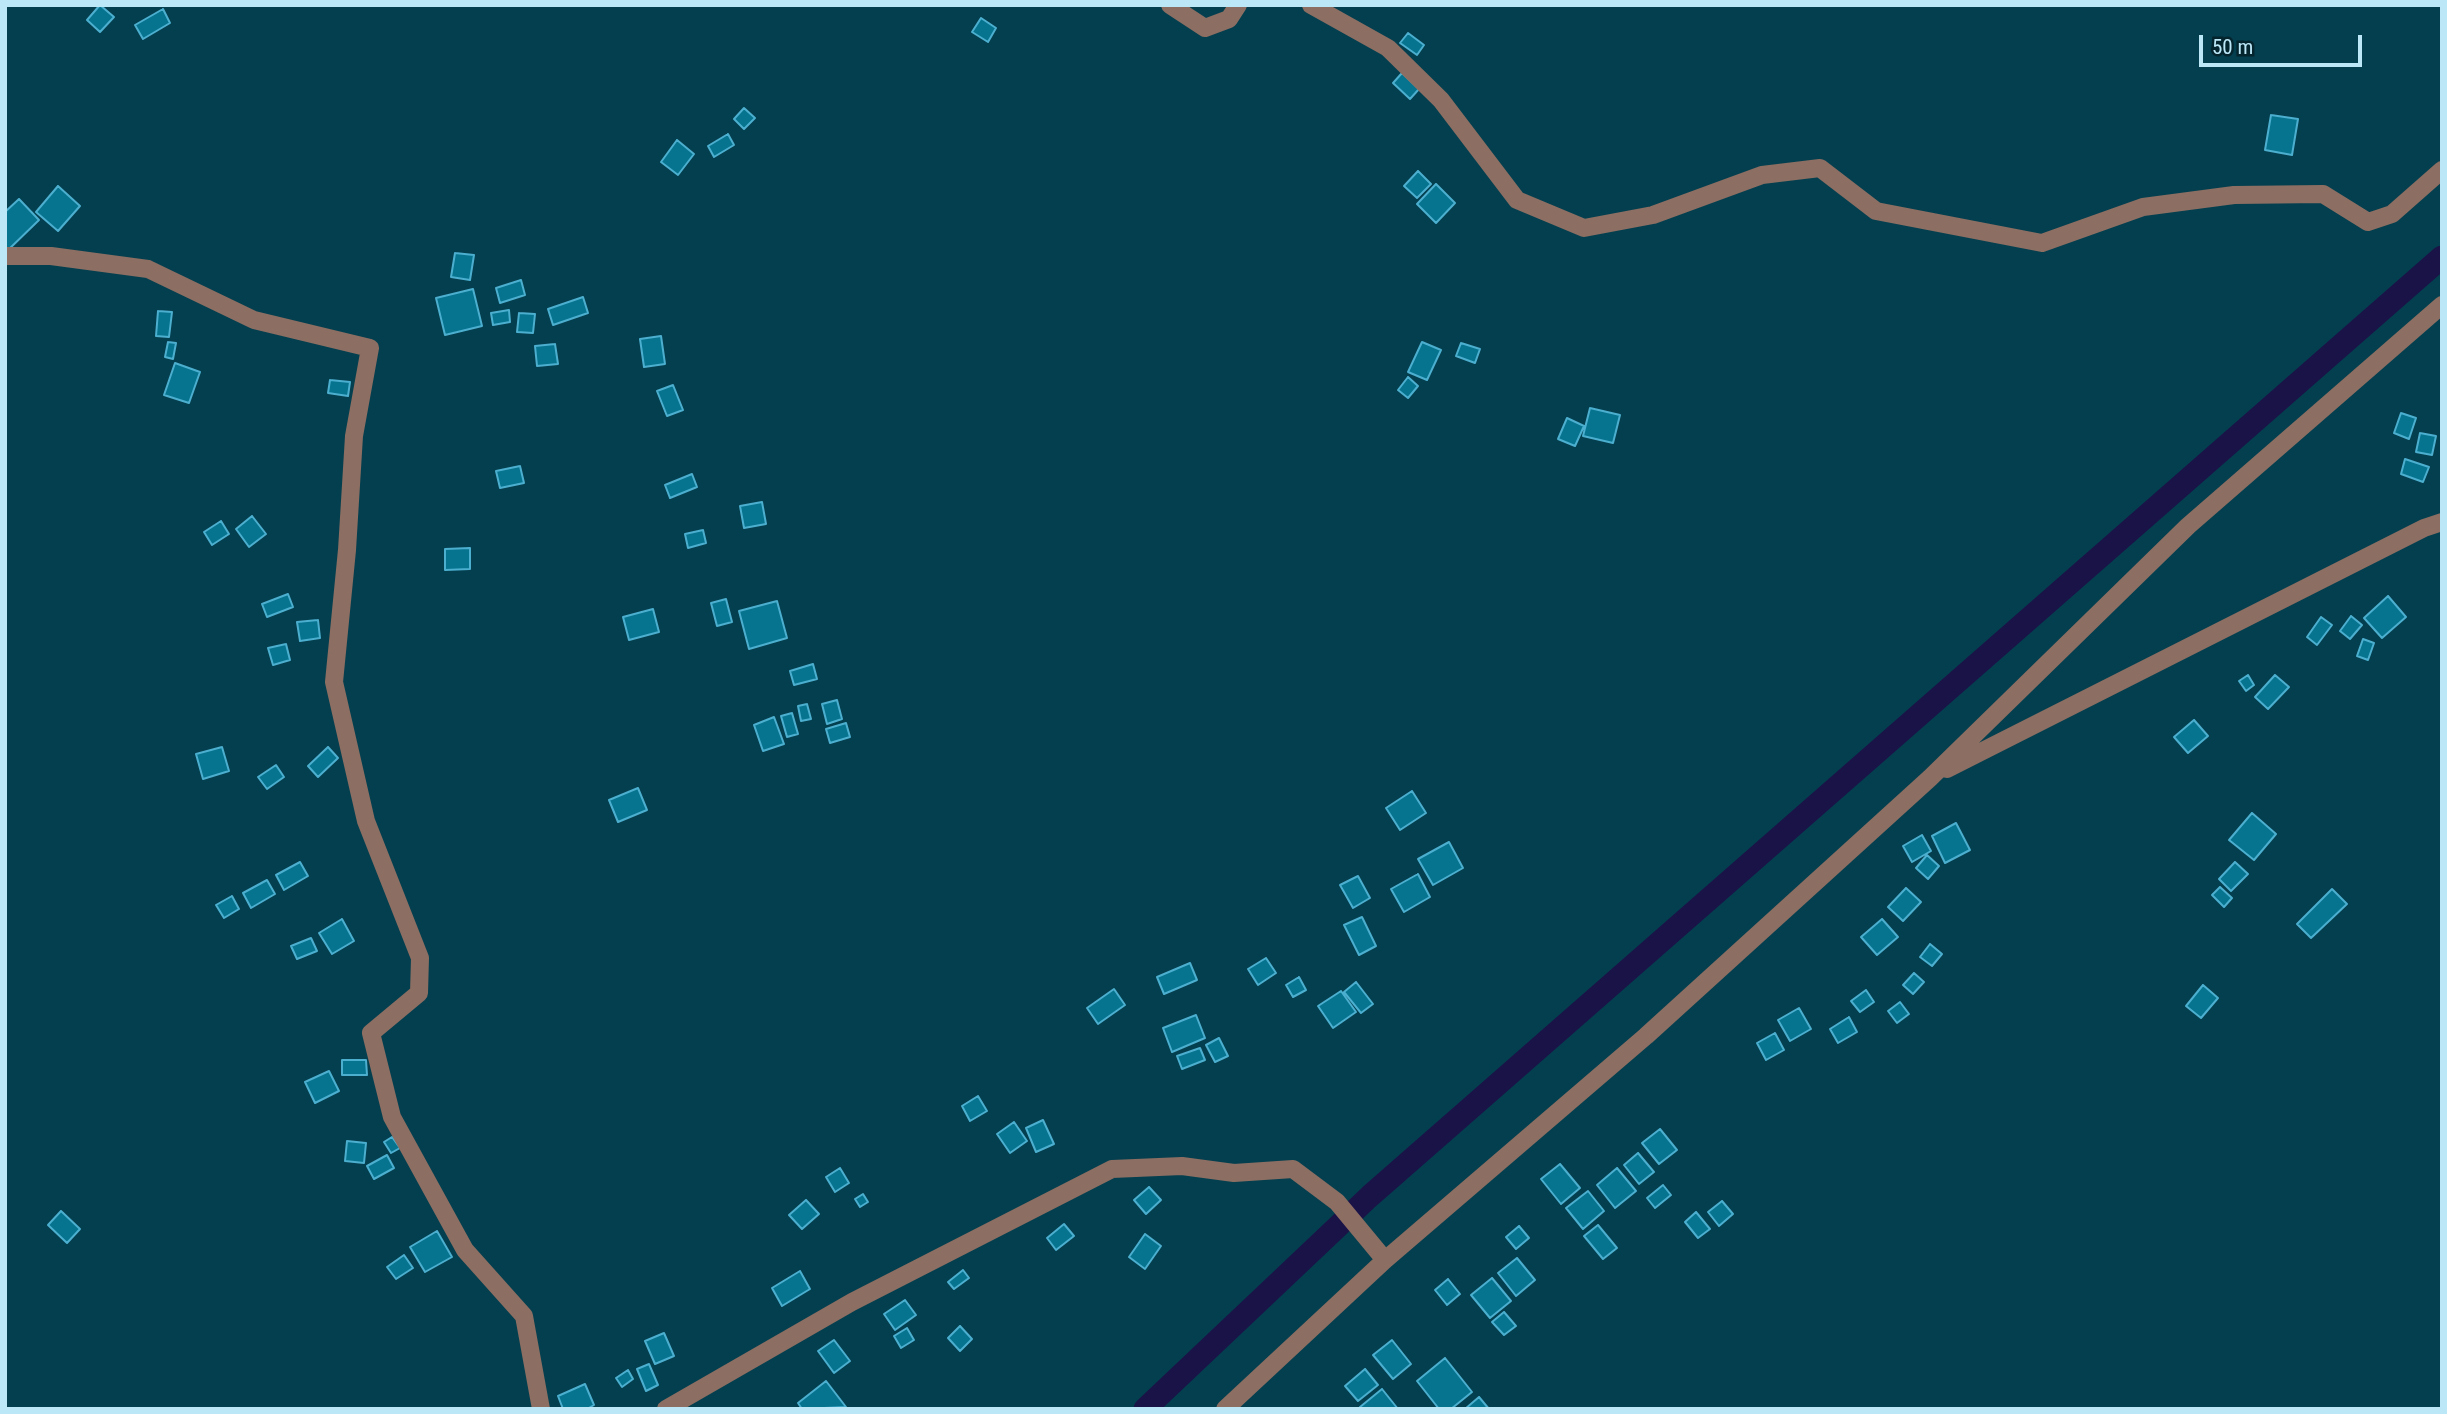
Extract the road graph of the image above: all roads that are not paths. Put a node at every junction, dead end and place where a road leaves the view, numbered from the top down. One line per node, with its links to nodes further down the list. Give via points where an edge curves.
1 (1170, 5): 2 (street, via 1205,28 1229,19)
2 (1238, 5)
3 (1311, 5): 4 (street, via 1388,48 1441,100 1517,200 1584,228 1653,215 1762,174 1820,169 1876,211 2042,243 2143,207 2234,195 2323,194 2368,222 2392,214)
4 (2442, 170)
5 (5, 256): 10 (street, via 148,269 254,320 370,348 354,436 334,682 366,821 421,958 419,993 371,1033 392,1117 465,1250 524,1316)
6 (2442, 305): 8 (street, via 2188,526)
7 (2442, 522): 8 (street)
8 (1930, 778): 9 (street, via 1646,1036)
9 (1385, 1260): 11 (street, via 1338,1202 1293,1170 1112,1169 852,1302); 12 (street)
10 (541, 1409)
11 (666, 1409)
12 (1225, 1409)

